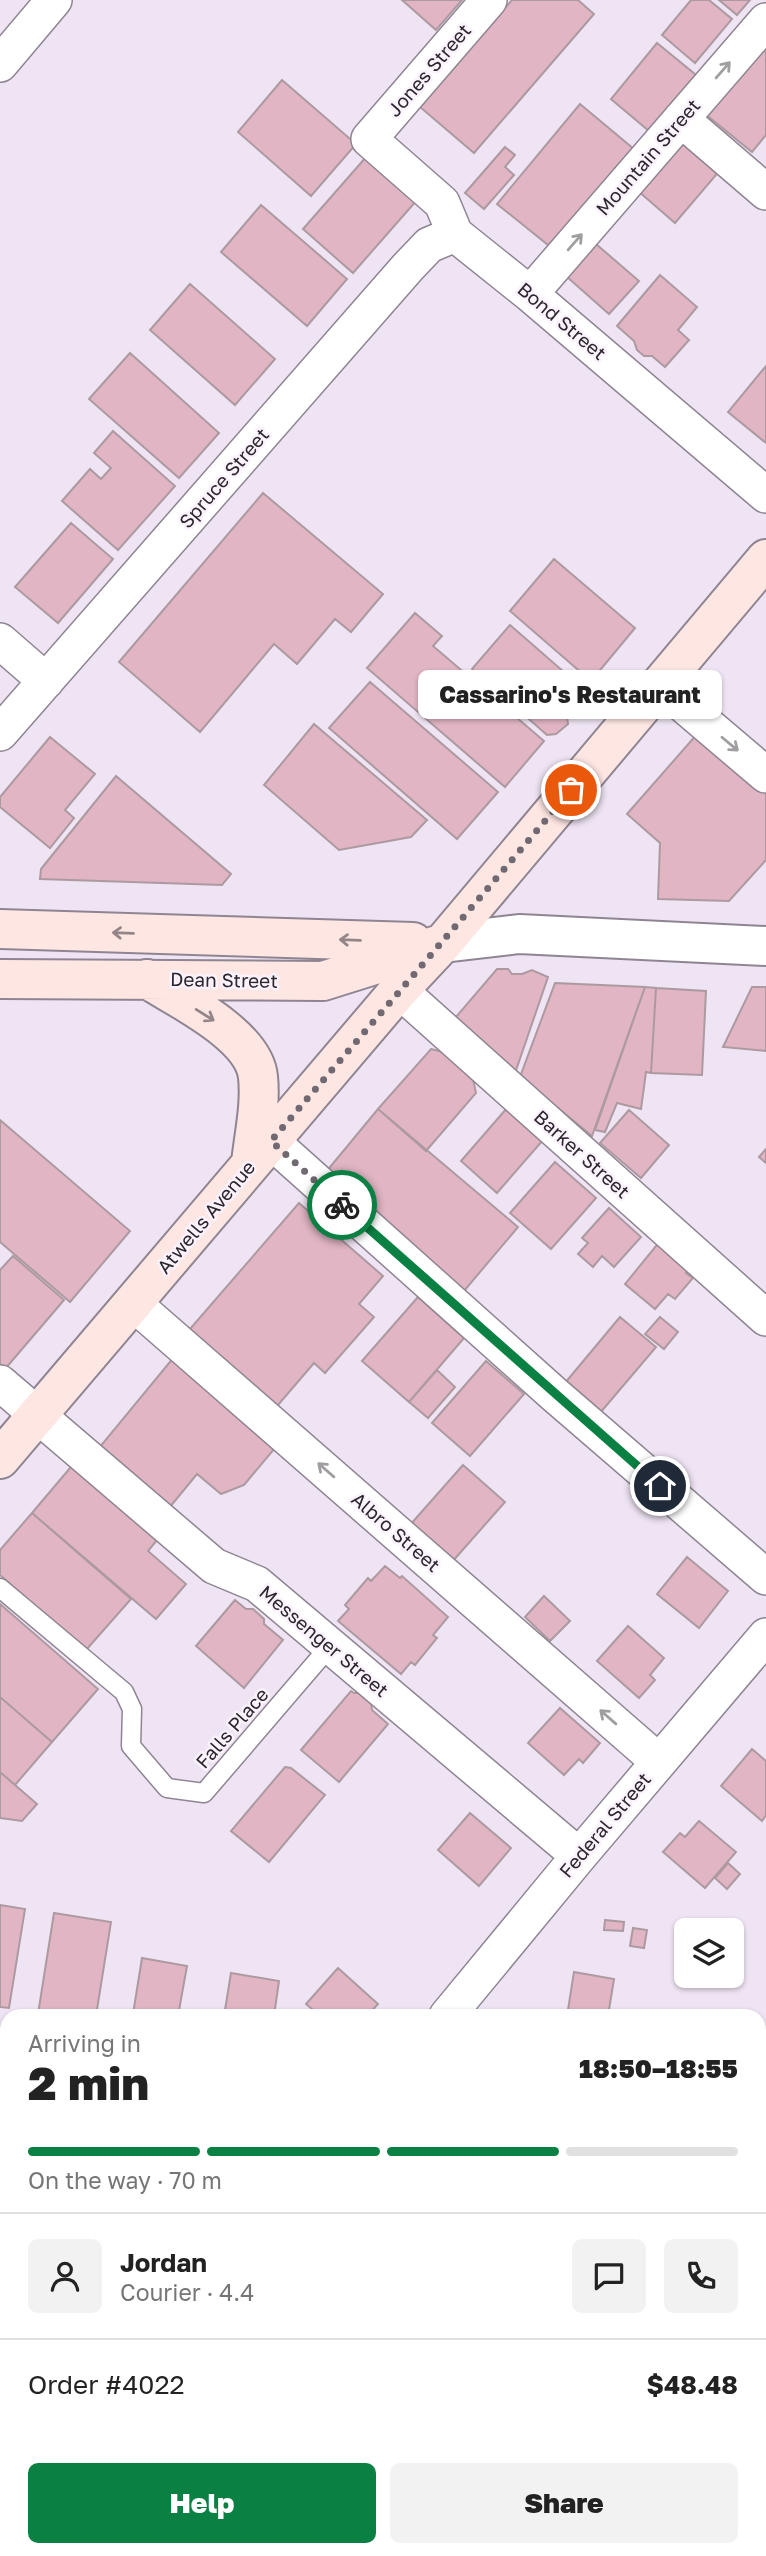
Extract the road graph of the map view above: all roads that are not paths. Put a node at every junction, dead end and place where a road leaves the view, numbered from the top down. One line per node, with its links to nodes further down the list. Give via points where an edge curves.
1 (54, 0): 4 (street)
2 (489, 0): 6 (street, Jones Street)
3 (766, 21): 5 (street, Mountain Street, one-way to 3)
4 (0, 64)
5 (681, 119): 7 (street); 9 (street, Mountain Street, one-way to 5)
6 (369, 139): 8 (street, Bond Street, via 442,203)
7 (766, 192)
8 (455, 234): 9 (street, Bond Street); 13 (street, Spruce Street, via 429,245 408,267)
9 (530, 294): 10 (street, Bond Street)
10 (766, 495)
11 (766, 559): 14 (main road, Atwells Avenue)
12 (0, 641): 13 (street)
13 (46, 681): 15 (street, Spruce Street)
14 (659, 684): 16 (street, one-way to 16); 18 (main road, Atwells Avenue)
15 (0, 733)
16 (766, 775)
17 (0, 929): 18 (main road, Dean Street, one-way to 17)
18 (443, 943): 19 (street, Dean Street, via 519,934); 21 (main road, Dean Street, via 323,981); 22 (main road, Atwells Avenue)
19 (766, 946)
20 (0, 979): 21 (main road, Dean Street)
21 (147, 979): 23 (main road, one-way to 23, via 229,1030 244,1047 258,1073)
22 (399, 990): 23 (main road, Atwells Avenue); 25 (street, Barker Street)
23 (261, 1152): 24 (main road, Atwells Avenue); 29 (street)
24 (133, 1303): 27 (main road, Atwells Avenue); 33 (street, Albro Street, one-way to 24)
25 (766, 1318)
26 (0, 1382): 27 (street, Messenger Street)
27 (37, 1416): 28 (main road, Atwells Avenue); 32 (street, Messenger Street, via 214,1566 257,1584)
28 (0, 1459)
29 (766, 1577)
30 (0, 1588): 32 (lane, Falls Place, via 124,1692 132,1709 131,1746 167,1788 204,1793)
31 (766, 1636): 33 (street, Federal Street)
32 (330, 1646): 34 (street, Messenger Street)
33 (659, 1762): 34 (street, Federal Street)
34 (579, 1856): 35 (street, Federal Street)
35 (453, 2009)

